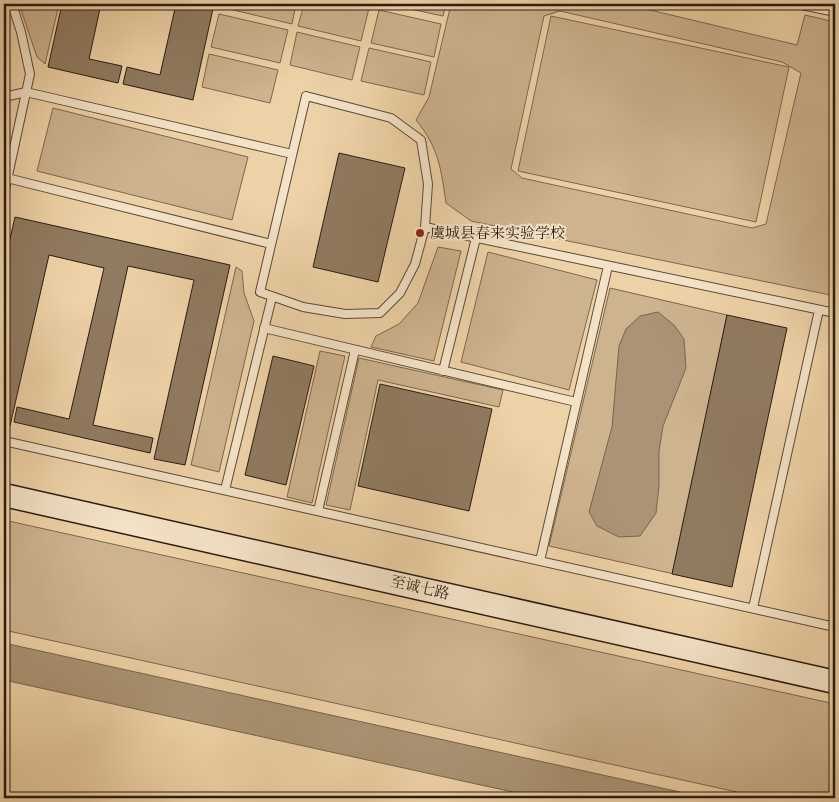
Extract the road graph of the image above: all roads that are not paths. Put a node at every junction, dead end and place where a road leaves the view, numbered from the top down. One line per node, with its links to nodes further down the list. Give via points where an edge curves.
1 (12, 4): 4 (lane, via 30,74)
2 (797, 4): 3 (lane)
3 (835, 12)
4 (26, 92): 5 (lane); 6 (lane); 7 (lane)
5 (4, 97)
6 (292, 154): 9 (lane, via 306,96 391,118 422,140 428,184); 11 (lane)
7 (6, 177): 8 (lane); 11 (lane)
8 (4, 194)
9 (425, 227): 10 (lane); 13 (lane, via 415,264 400,293 380,313 345,314 302,307)
10 (476, 238): 12 (lane); 18 (lane)
11 (271, 244): 13 (lane, via 260,292)
12 (608, 266): 14 (lane); 19 (lane)
13 (272, 297): 16 (lane)
14 (819, 310): 15 (lane); 25 (lane)
15 (835, 313)
16 (264, 328): 17 (lane); 21 (lane)
17 (355, 350): 18 (lane); 23 (lane)
18 (443, 371): 19 (lane)
19 (576, 402): 24 (lane)
20 (4, 441): 21 (lane)
21 (225, 490): 23 (lane)
22 (4, 495): 27 (main road, 至诚七路)
23 (318, 511): 24 (lane)
24 (540, 561): 25 (lane)
25 (753, 608): 26 (lane)
26 (835, 626)
27 (835, 682)

